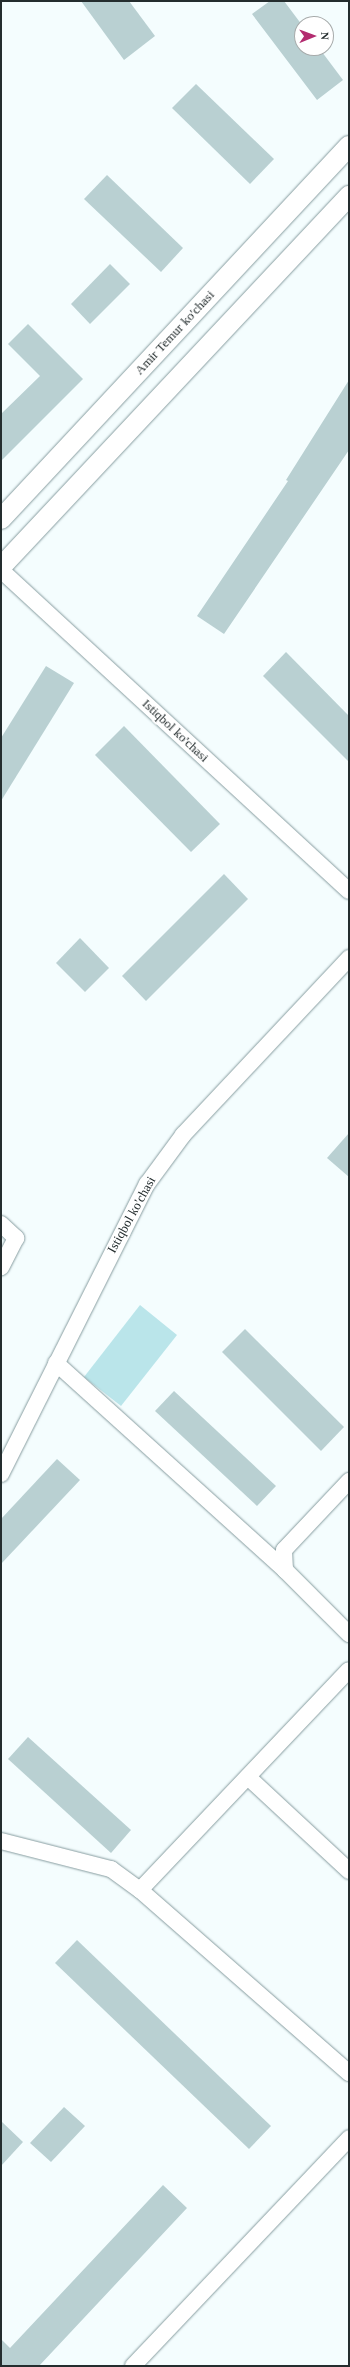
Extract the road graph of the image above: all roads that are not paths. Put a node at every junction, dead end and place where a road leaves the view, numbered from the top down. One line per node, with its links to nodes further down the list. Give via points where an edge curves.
1 (349, 146): 3 (main road, Amir Temur ko'chasi)
2 (349, 196): 4 (main road)
3 (1, 519)
4 (1, 567)
5 (1, 570): 6 (street, Istiqbol ko'chasi)
6 (349, 891)
7 (349, 958): 10 (street, Istiqbol ko'chasi, via 184,1135 147,1184)
8 (1, 1224): 9 (street, via 16,1238)
9 (1, 1267)
10 (56, 1362): 11 (street, Istiqbol ko'chasi); 13 (street)
11 (1, 1474)
12 (349, 1481): 13 (street, via 284,1550)
13 (285, 1570): 14 (street)
14 (349, 1634)
15 (349, 1670): 16 (street)
16 (248, 1777): 18 (street); 19 (street)
17 (1, 1841): 19 (street, via 111,1869)
18 (349, 1870)
19 (140, 1890): 20 (street)
20 (349, 2073)
21 (349, 2138): 22 (street)
22 (133, 2366)

